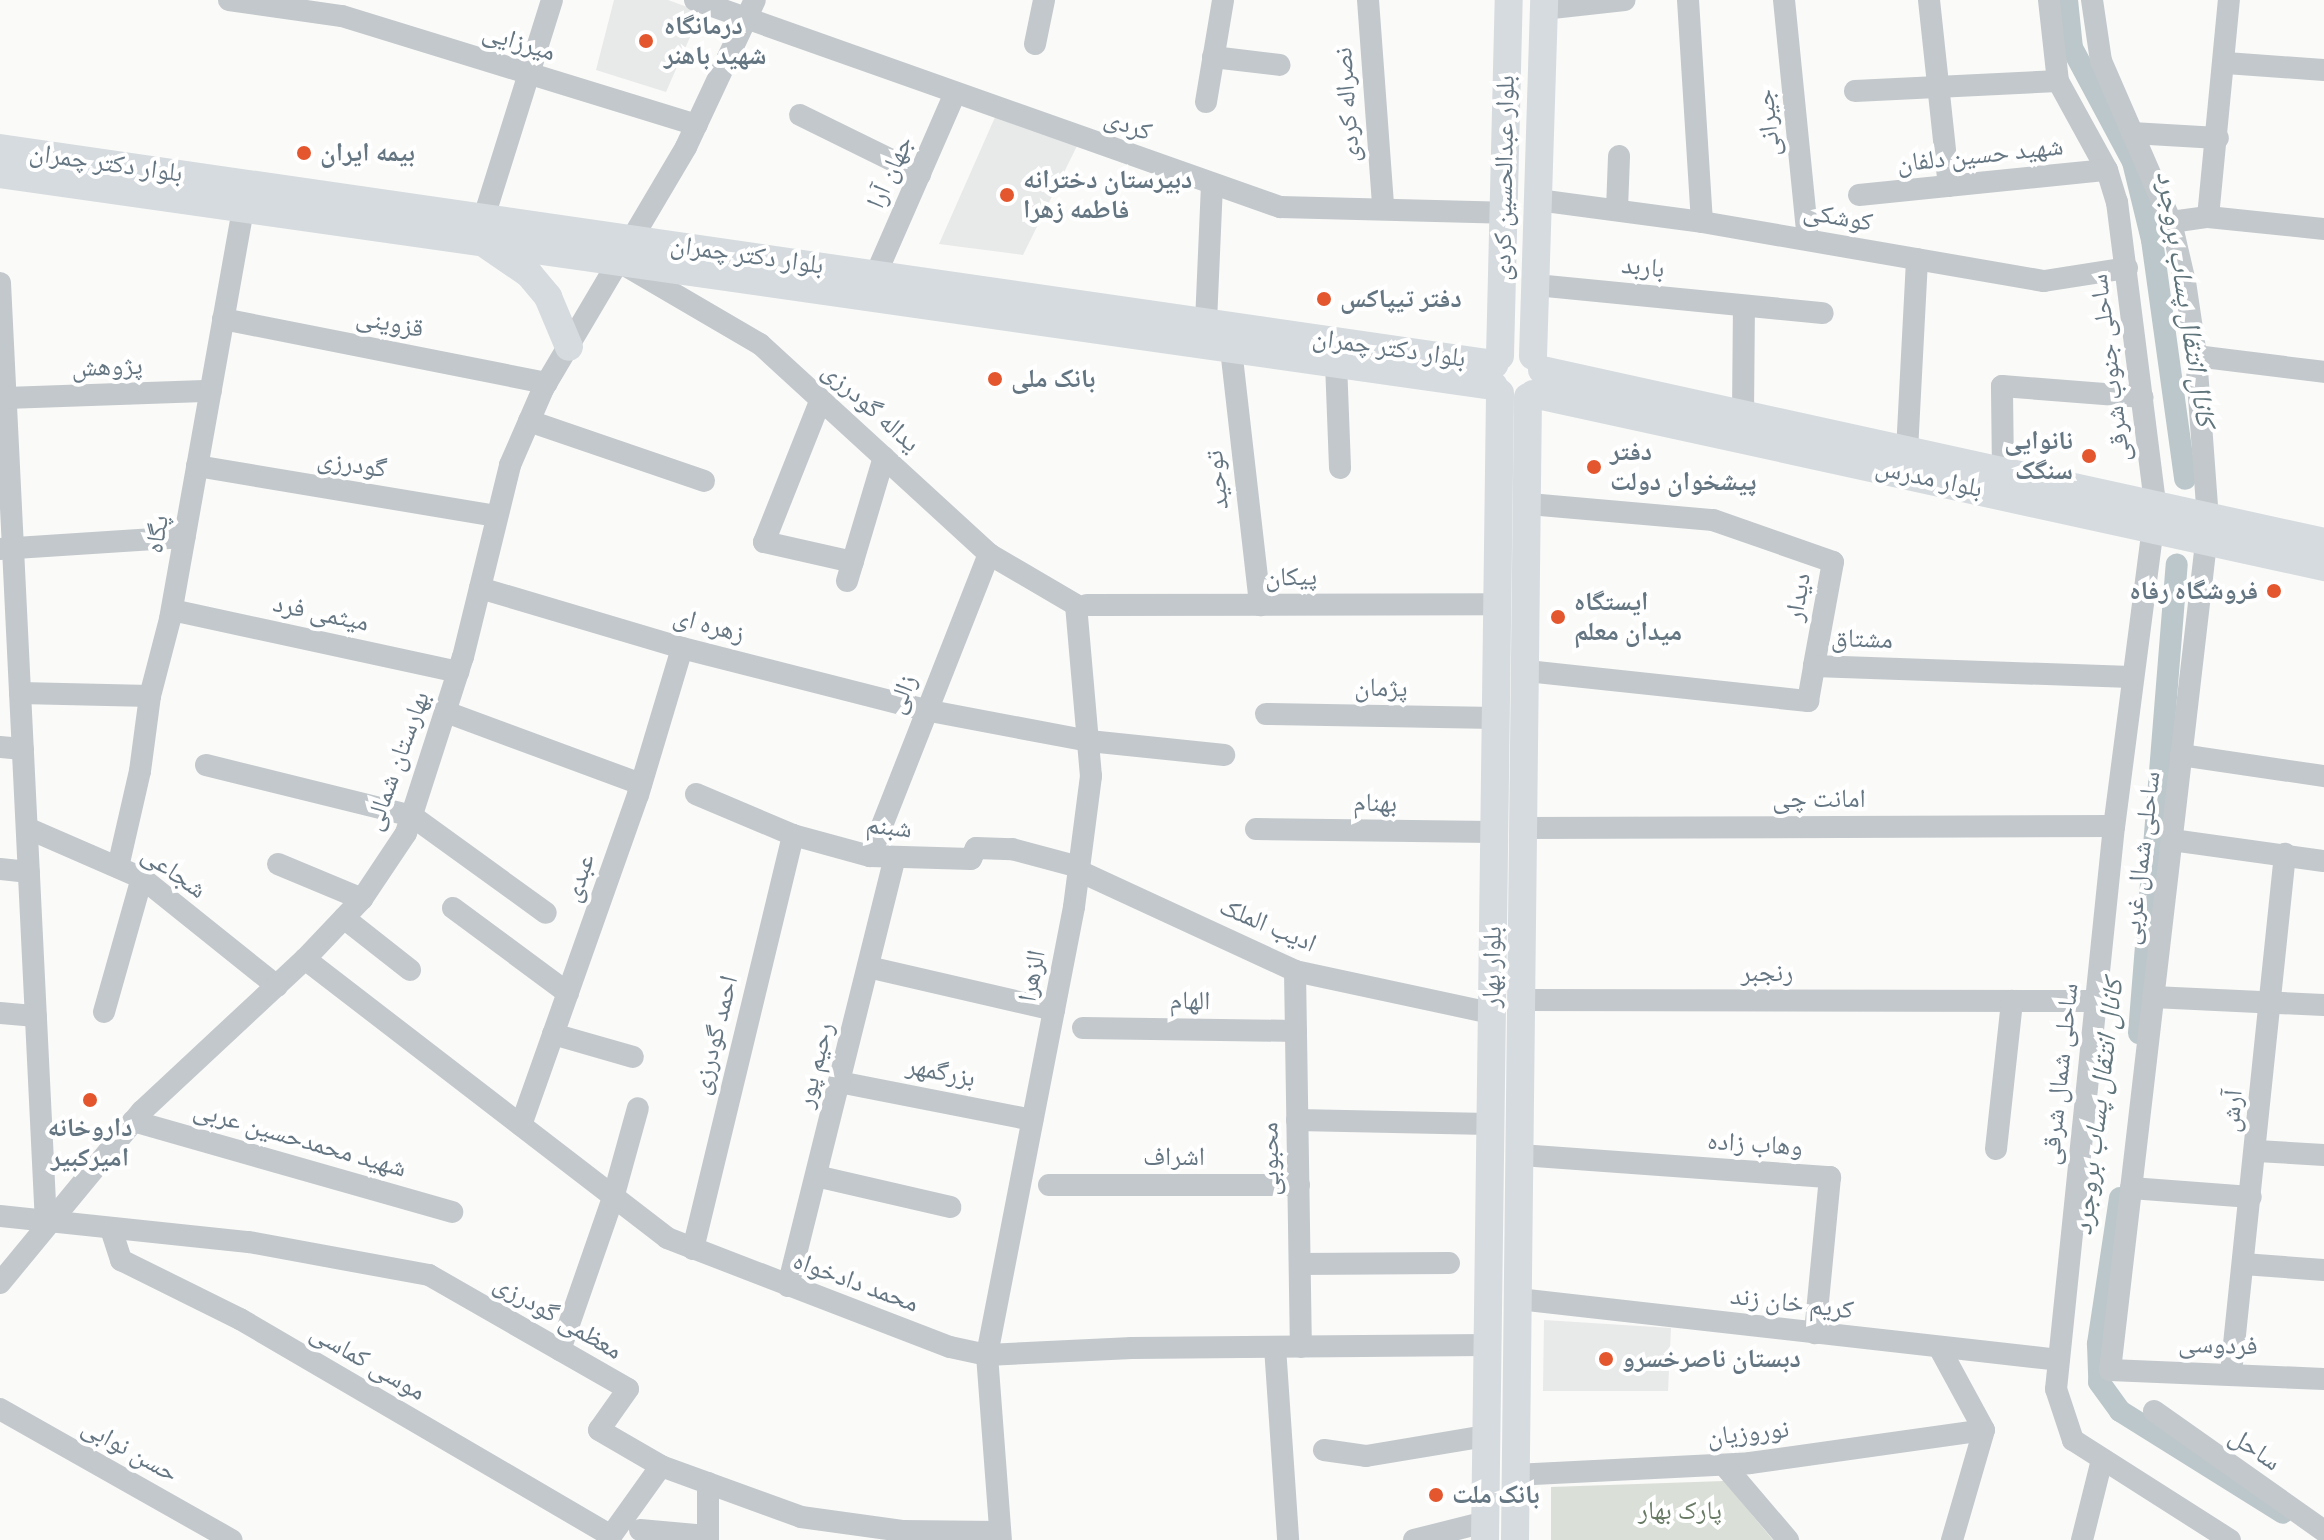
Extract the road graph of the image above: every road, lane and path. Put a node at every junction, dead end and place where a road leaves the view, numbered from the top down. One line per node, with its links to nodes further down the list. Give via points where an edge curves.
1 (229, 0): 22 (street, میرزایی, via 342,16)
2 (552, 0): 22 (street)
3 (695, 0): 16 (street)
4 (1044, 0): 17 (street)
5 (1223, 0): 18 (street)
6 (1368, 0): 41 (street, نصراله کردی)
7 (1509, 0): 44 (main road, بلوار عبدالحسین کردی)
8 (1625, 0): 15 (street)
9 (1688, 0): 46 (street)
10 (1784, 0): 50 (street, جیرانی)
11 (1929, 0): 24 (street)
12 (2049, 0): 23 (street, ساحلی جنوب شرقی)
13 (2092, 0): 30 (street, ساحلی شمال غربی, via 2101,61)
14 (2229, 0): 19 (street)
15 (1544, 4): 40 (main road, بلوار عبدالحسین کردی)
16 (751, 9): 26 (street, کردی); 29 (street, بهارستان شمالی)
17 (1035, 44)
18 (1213, 57): 20 (street); 27 (street)
19 (2226, 63): 21 (street); 31 (street)
20 (1280, 65)
21 (2324, 70)
22 (529, 75): 29 (street, میرزایی); 49 (street)
23 (2058, 81): 24 (street); 34 (street, ساحلی جنوب شرقی)
24 (1939, 87): 25 (street); 38 (street)
25 (1855, 91)
26 (955, 93): 36 (street, جهان آرا); 37 (street, کردی)
27 (1206, 102)
28 (800, 115): 36 (street)
29 (697, 125): 51 (street, بهارستان شمالی)
30 (2132, 133): 31 (street); 47 (street, ساحلی شمال غربی)
31 (2218, 138): 45 (street)
32 (0, 148): 49 (main road, بلوار دکتر چمران)
33 (1619, 156): 43 (street)
34 (2107, 170): 38 (street, شهید حسین دلفان); 53 (street, ساحلی جنوب شرقی)
35 (0, 174): 42 (main road, بلوار دکتر چمران)
36 (920, 174): 54 (street, جهان آرا)
37 (1212, 184): 41 (street, کردی, via 1280,207); 61 (street)
38 (1949, 186): 39 (street, شهید حسین دلفان)
39 (1859, 195)
40 (1538, 200): 43 (street, کوشکی); 57 (main road, بلوار عبدالحسین کردی)
41 (1383, 206): 44 (street, کردی)
42 (243, 208): 49 (main road, بلوار دکتر چمران); 60 (street, پگاه)
43 (1617, 209): 46 (street, کوشکی)
44 (1503, 213): 56 (main road, بلوار عبدالحسین کردی)
45 (2208, 217): 47 (street); 48 (street)
46 (1702, 222): 50 (street, کوشکی)
47 (2171, 222): 64 (street, ساحلی شمال غربی)
48 (2324, 229)
49 (484, 230): 51 (main road, بلوار دکتر چمران); 62 (main road, via 548,297)
50 (1808, 240): 52 (street, کوشکی)
51 (627, 250): 54 (main road, بلوار دکتر چمران); 62 (street, بهارستان شمالی); 63 (main road, بلوار دکتر چمران); 72 (street, یداله گودرزی, via 760,344)
52 (1917, 259): 53 (street, کوشکی, via 2044,281); 75 (street)
53 (2127, 268): 71 (street, ساحلی جنوب شرقی)
54 (876, 274): 61 (main road, بلوار دکتر چمران)
55 (0, 283): 69 (street)
56 (1502, 284): 57 (main road, via 1516,295); 67 (main road, بلوار عبدالحسین کردی)
57 (1536, 285): 58 (street, باربد); 67 (main road, بلوار عبدالحسین کردی)
58 (1744, 306): 59 (street, باربد); 73 (street)
59 (1823, 313)
60 (223, 319): 68 (street, قزوینی); 70 (street, پگاه)
61 (1206, 322): 67 (main road, بلوار دکتر چمران)
62 (569, 347): 68 (street, بهارستان شمالی)
63 (1231, 349): 65 (main road, بلوار دکتر چمران); 94 (street, توحید)
64 (2196, 356): 66 (street); 85 (street, ساحلی شمال غربی)
65 (1336, 363): 67 (main road, بلوار دکتر چمران); 78 (street)
66 (2324, 372)
67 (1516, 377): 73 (main road, بلوار مدرس); 81 (main road, بلوار بهار); 82 (main road, بلوار بهار); 83 (main road, بلوار مدرس)
68 (547, 383): 74 (street, بهارستان شمالی)
69 (4, 391): 70 (street, پژوهش); 88 (street)
70 (211, 391): 77 (street, پگاه)
71 (2143, 397): 79 (street, via 2002,386); 83 (street, ساحلی جنوب شرقی)
72 (821, 399): 76 (street, یداله گودرزی); 76 (street, via 764,542 850,572)
73 (1743, 415): 75 (main road, بلوار مدرس)
74 (529, 421): 80 (street); 84 (street, بهارستان شمالی)
75 (1907, 451): 79 (main road, بلوار مدرس)
76 (884, 457): 89 (street, یداله گودرزی)
77 (197, 466): 84 (street, گودرزی); 86 (street, پگاه)
78 (1340, 468)
79 (2003, 472): 83 (main road, بلوار مدرس)
80 (704, 481)
81 (1497, 503): 82 (main road, via 1514,489); 92 (main road, بلوار بهار)
82 (1529, 504): 97 (street, دیدار, via 1713,520 1833,562); 98 (main road, بلوار بهار)
83 (2154, 515): 85 (main road, بلوار مدرس); 100 (street, ساحلی شمال شرقی)
84 (497, 516): 91 (street, بهارستان شمالی)
85 (2207, 531): 87 (main road, بلوار مدرس); 90 (main road, بلوار مدرس); 111 (street, ساحلی شمال غربی)
86 (185, 537): 88 (street); 95 (street, پگاه)
87 (2324, 542)
88 (6, 548): 101 (street)
89 (989, 554): 93 (street, یداله گودرزی); 103 (street, زالی)
90 (2324, 567)
91 (480, 588): 96 (street, زهره ای); 99 (street, بهارستان شمالی)
92 (1496, 604): 94 (street, پیکان); 106 (main road, بلوار بهار)
93 (1082, 605): 94 (street, پیکان); 107 (street, الزهرا)
94 (1260, 605)
95 (172, 610): 99 (street, میثمی فرد); 102 (street, پگاه)
96 (682, 648): 103 (street, زهره ای); 114 (street, عبدی)
97 (1814, 666): 98 (street, مشتاق, via 1808,701); 100 (street, مشتاق)
98 (1527, 671): 119 (main road, بلوار بهار)
99 (458, 672): 104 (street, بهارستان شمالی)
100 (2131, 677): 117 (street, ساحلی شمال شرقی)
101 (20, 693): 102 (street); 109 (street)
102 (150, 696): 129 (street, پگاه)
103 (925, 710): 107 (street, زهره ای); 125 (street, زالی)
104 (446, 712): 114 (street); 116 (street, بهارستان شمالی)
105 (1266, 714): 106 (street, پژمان)
106 (1495, 718): 121 (main road, بلوار بهار)
107 (1089, 741): 110 (street, زهره ای); 131 (street, الزهرا, via 1091,776)
108 (0, 747): 109 (street)
109 (23, 749): 118 (street)
110 (1224, 755)
111 (2181, 755): 113 (street); 123 (street, ساحلی شمال غربی)
112 (206, 765): 116 (street)
113 (2324, 776)
114 (641, 784): 145 (street, عبدی)
115 (696, 794): 122 (street, شبنم)
116 (412, 816): 136 (street, بهارستان شمالی); 138 (street)
117 (2114, 826): 119 (street, امانت چی); 150 (street, ساحلی شمال شرقی)
118 (27, 828): 129 (street, شجاعی); 132 (street)
119 (1525, 828): 134 (main road, بلوار بهار)
120 (1256, 829): 121 (street, بهنام)
121 (1493, 832): 135 (main road, بلوار بهار)
122 (793, 835): 125 (street, شبنم); 183 (street, احمد گودرزی)
123 (2172, 840): 124 (street); 146 (street, ساحلی شمال غربی)
124 (2285, 854): 127 (street); 148 (street, آرش)
125 (870, 856): 126 (street, شبنم)
126 (895, 858): 131 (street, شبنم, via 971,859 976,848 1012,849); 141 (street, رحیم پور)
127 (2324, 861)
128 (278, 864): 136 (street)
129 (118, 867): 133 (street, شجاعی)
130 (0, 869): 132 (street)
131 (1079, 869): 143 (street, ادیب الملک); 152 (street, الزهرا)
132 (29, 872): 156 (street)
133 (142, 878): 144 (street, شجاعی); 153 (street)
134 (1524, 883): 135 (main road); 147 (main road, بلوار بهار)
135 (1493, 885): 155 (main road, بلوار بهار)
136 (362, 899): 139 (street, بهارستان شمالی)
137 (453, 908): 145 (street)
138 (546, 913)
139 (344, 918): 140 (street, بهارستان شمالی); 142 (street)
140 (305, 959): 144 (street, بهارستان شمالی); 167 (street, محمد دادخواه)
141 (868, 967): 152 (street); 161 (street, رحیم پور)
142 (410, 970)
143 (1295, 971): 155 (street, ادیب الملک); 158 (street, محبوبی)
144 (277, 986): 165 (street, بهارستان شمالی)
145 (568, 993): 159 (street, عبدی)
146 (2153, 997): 148 (street); 175 (street, ساحلی شمال غربی)
147 (1523, 1000): 149 (street, رنجبر); 170 (main road, بلوار بهار)
148 (2270, 1000): 151 (street); 169 (street, آرش)
149 (2012, 1001): 150 (street, رنجبر); 168 (street)
150 (2096, 1001): 198 (street, ساحلی شمال شرقی)
151 (2324, 1005)
152 (1054, 1010): 163 (street, الزهرا)
153 (104, 1012)
154 (0, 1013): 156 (street)
155 (1491, 1013): 166 (main road, بلوار بهار)
156 (36, 1016): 181 (street)
157 (1083, 1028): 158 (street, الهام)
158 (1296, 1031): 164 (street, محبوبی)
159 (553, 1034): 160 (street); 167 (street, عبدی)
160 (633, 1057)
161 (839, 1082): 163 (street, بزرگمهر); 172 (street, رحیم پور)
162 (638, 1108): 177 (street)
163 (1032, 1120): 197 (street, الزهرا)
164 (1297, 1120): 166 (street); 174 (street, محبوبی)
165 (133, 1121): 179 (street, شهید محمدحسین عربی); 181 (street, بهارستان شمالی)
166 (1489, 1124): 192 (main road, بلوار بهار)
167 (521, 1125): 177 (street, محمد دادخواه)
168 (1996, 1149)
169 (2257, 1151): 171 (street); 176 (street, آرش)
170 (1520, 1155): 190 (main road, بلوار بهار); 191 (street, وهاب زاده, via 1830,1177)
171 (2324, 1155)
172 (816, 1176): 178 (street); 189 (street, رحیم پور)
173 (1049, 1185): 174 (street, اشراف)
174 (1299, 1185): 185 (street, محبوبی)
175 (2131, 1188): 176 (street); 199 (street, ساحلی شمال غربی)
176 (2251, 1197): 186 (street, آرش)
177 (613, 1198): 183 (street, محمد دادخواه, via 667,1238); 196 (street)
178 (950, 1207)
179 (452, 1212)
180 (0, 1216): 181 (street, معظمی گودرزی)
181 (46, 1223): 182 (street, معظمی گودرزی); 188 (street, بهارستان شمالی)
182 (111, 1229): 196 (street, معظمی گودرزی, via 249,1242 429,1275); 218 (street, موسی کماسی, via 121,1260 240,1319)
183 (693, 1249): 189 (street, محمد دادخواه)
184 (1449, 1263): 185 (street)
185 (1300, 1264): 194 (street, محبوبی)
186 (2243, 1264): 187 (street); 200 (street, آرش)
187 (2324, 1270)
188 (0, 1283)
189 (788, 1286): 197 (street, محمد دادخواه, via 950,1347)
190 (1518, 1299): 191 (street, کریم خان زند); 210 (main road, بلوار بهار)
191 (1815, 1333): 195 (street, کریم خان زند)
192 (1487, 1345): 194 (street, محمد دادخواه); 205 (main road, بلوار بهار)
193 (1275, 1347): 194 (street, محمد دادخواه); 197 (street, محمد دادخواه); 221 (street)
194 (1301, 1347)
195 (1940, 1349): 198 (street, کریم خان زند); 204 (street)
196 (560, 1350): 209 (street, معظمی گودرزی, via 628,1389 599,1430)
197 (987, 1355): 217 (street, الزهرا)
198 (2059, 1360): 207 (street, ساحلی شمال شرقی, via 2056,1389 2073,1440)
199 (2110, 1370): 200 (street, فردوسی)
200 (2231, 1373): 201 (street, فردوسی)
201 (2324, 1379)
202 (0, 1409): 220 (street, حسن نوابی)
203 (2154, 1411): 215 (street, ساحل)
204 (1984, 1430): 208 (street, نوروزیان); 225 (street)
205 (1486, 1436): 206 (street, via 1366,1456); 213 (main road, بلوار بهار)
206 (1324, 1450)
207 (2102, 1460): 214 (street, ساحلی شمال شرقی); 226 (street)
208 (1724, 1465): 210 (street, نوروزیان); 224 (street)
209 (661, 1466): 211 (street, معظمی گودرزی); 218 (street)
210 (1516, 1475): 223 (main road, بلوار بهار)
211 (708, 1483): 216 (street, معظمی گودرزی, via 801,1517); 219 (street)
212 (640, 1530): 219 (street)
213 (1485, 1531): 222 (street)
214 (2202, 1531): 227 (street, ساحلی شمال شرقی)
215 (2324, 1531)
216 (902, 1536): 217 (street, معظمی گودرزی)
217 (1001, 1536)
218 (610, 1538)
219 (707, 1538)
220 (232, 1540)
221 (1288, 1540)
222 (1414, 1540)
223 (1515, 1540)
224 (1788, 1540)
225 (1952, 1540)
226 (2082, 1540)
227 (2230, 1540)

